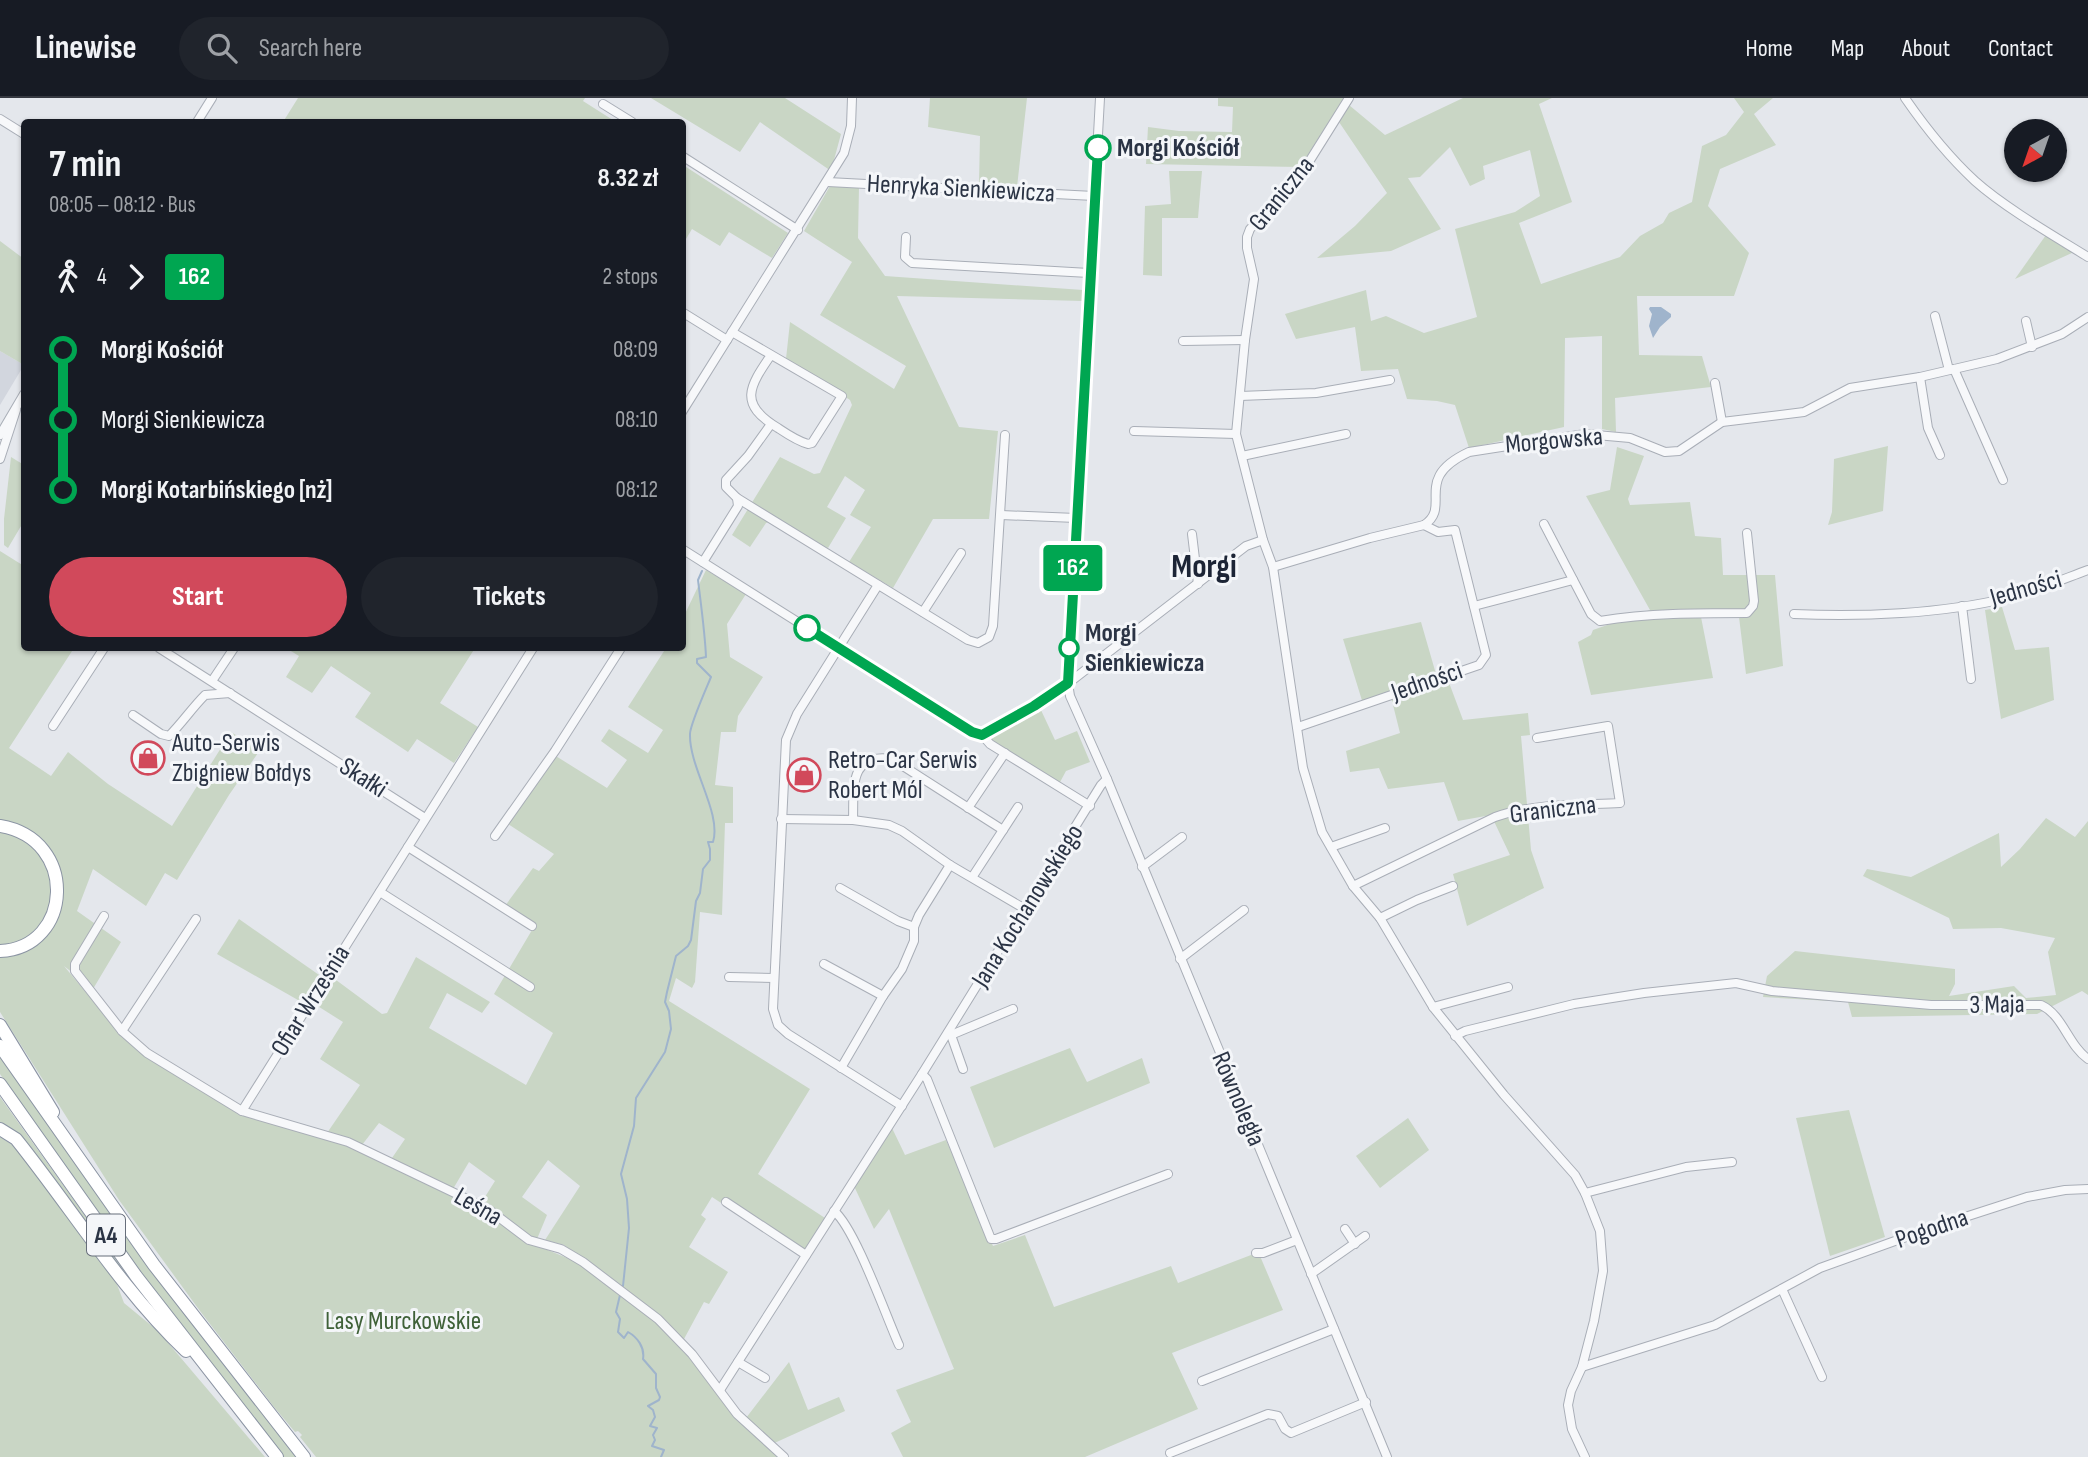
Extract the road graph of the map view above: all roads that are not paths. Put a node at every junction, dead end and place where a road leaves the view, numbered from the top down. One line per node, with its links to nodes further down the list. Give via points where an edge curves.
1 (212, 98): 8 (street)
2 (852, 98): 12 (street, via 844,153)
3 (1100, 98): 13 (street, Henryka Sienkiewicza)
4 (1349, 98): 23 (street, Graniczna, via 1302,173 1250,229 1247,248 1254,279)
5 (1905, 98): 16 (street, via 1974,180)
6 (603, 104): 9 (street)
7 (0, 118): 10 (street)
8 (199, 119)
9 (627, 119)
10 (21, 132)
11 (686, 159): 14 (street)
12 (828, 182): 13 (street, Henryka Sienkiewicza); 14 (street)
13 (1094, 196): 17 (street, Henryka Sienkiewicza)
14 (797, 230): 22 (street)
15 (906, 237): 17 (street, Henryka Sienkiewicza, via 905,257 912,263)
16 (2088, 257)
17 (1090, 273): 48 (street, Henryka Sienkiewicza)
18 (686, 314): 22 (street)
19 (1936, 316): 27 (street)
20 (2088, 317): 25 (street, Morgowska)
21 (2026, 321): 25 (street)
22 (729, 336): 26 (street); 33 (street)
23 (1245, 340): 24 (street); 31 (street, Graniczna)
24 (1183, 341)
25 (2032, 347): 27 (street, Morgowska)
26 (771, 355): 36 (street, via 756,377 750,399); 36 (street, via 842,396 812,443)
27 (1952, 370): 28 (street, Morgowska); 45 (street)
28 (1920, 377): 35 (street, Morgowska, via 1850,388 1804,412); 42 (street, via 1928,428)
29 (1390, 380): 31 (street, via 1316,393)
30 (1715, 383): 35 (street)
31 (1240, 396): 38 (street, Graniczna)
32 (21, 400): 34 (street)
33 (686, 400)
34 (16, 410): 40 (street); 44 (street)
35 (1722, 422): 50 (street, Morgowska, via 1679,451 1665,452 1630,438 1586,434 1469,452 1452,460 1438,475 1436,512)
36 (771, 424): 46 (street, via 726,480 726,487)
37 (1134, 431): 38 (street)
38 (1236, 434): 43 (street, Graniczna)
39 (1346, 434): 43 (street)
40 (0, 435)
41 (1005, 435): 47 (street)
42 (1940, 455)
43 (1241, 457): 53 (street, Graniczna)
44 (0, 459)
45 (2003, 480)
46 (737, 498): 56 (street, via 738,506); 61 (street)
47 (1001, 515): 48 (street); 64 (street, via 989,637 978,643 968,640)
48 (1076, 518): 74 (street, Henryka Sienkiewicza)
49 (1544, 524): 59 (street)
50 (1424, 525): 57 (street); 62 (street, via 1438,532 1455,530)
51 (1747, 533): 59 (street, via 1754,601 1747,613 1662,614 1600,621 1591,614)
52 (1192, 534): 60 (street)
53 (1263, 540): 57 (street, Graniczna); 60 (street, via 1246,546)
54 (686, 551): 56 (street)
55 (961, 553): 64 (street)
56 (703, 562): 66 (street)
57 (1273, 567): 78 (street, Graniczna)
58 (2088, 570): 63 (street, Jedności, via 2031,591)
59 (1573, 580): 62 (street)
60 (1198, 584): 74 (street)
61 (878, 585): 64 (street); 66 (street)
62 (1474, 606): 78 (street, Jedności, via 1486,655 1479,665)
63 (1962, 606): 65 (street, Jedności); 72 (street, Jedności)
64 (923, 612)
65 (1794, 614)
66 (838, 648): 79 (street); 87 (street, via 786,740)
67 (102, 651): 77 (street)
68 (164, 651): 73 (street, Skałki)
69 (232, 651): 73 (street)
70 (531, 651): 86 (street, Ofiar Września)
71 (619, 651): 92 (street)
72 (1971, 679)
73 (212, 681): 75 (street, Skałki)
74 (1068, 683): 79 (street); 82 (street, Równoległa)
75 (230, 693): 76 (street, via 205,695 169,736); 86 (street, Skałki)
76 (133, 715)
77 (53, 726)
78 (1298, 727): 95 (street, Graniczna, via 1303,768)
79 (982, 735): 81 (street)
80 (1537, 738): 99 (street, Graniczna, via 1608,726 1620,803 1512,811)
81 (1005, 753): 83 (street); 85 (street)
82 (1107, 779): 83 (street, Jana Kochanowskiego); 97 (street, Równoległa)
83 (1090, 806): 103 (street, Jana Kochanowskiego)
84 (1018, 807): 91 (street)
85 (968, 808): 88 (street, via 892,760 874,758 857,772); 91 (street)
86 (425, 818): 94 (street, Ofiar Września)
87 (781, 820): 88 (street); 114 (street)
88 (853, 820): 96 (street, via 889,825)
89 (0, 826): 110 (highway, via 15,828 40,845 51,859 58,890 50,920 41,931 18,947)
90 (1385, 828): 95 (street)
91 (1003, 830): 98 (street)
92 (495, 836)
93 (1182, 837): 97 (street)
94 (408, 847): 102 (street, Ofiar Września); 108 (street)
95 (1331, 847): 99 (street, Graniczna)
96 (950, 864): 98 (street); 109 (street)
97 (1142, 867): 111 (street, Równoległa)
98 (973, 876): 103 (street)
99 (1353, 886): 106 (street, Graniczna)
100 (1453, 886): 106 (street)
101 (840, 888): 109 (street)
102 (380, 892): 115 (street); 131 (street, Ofiar Września)
103 (1025, 909): 122 (street, Jana Kochanowskiego)
104 (1244, 910): 111 (street)
105 (104, 916): 121 (street, Leśna, via 75,971)
106 (1380, 918): 118 (street, Graniczna)
107 (195, 919): 121 (street)
108 (531, 926)
109 (914, 927): 117 (street, via 914,941 902,969)
110 (0, 951)
111 (1180, 959): 142 (street, Równoległa)
112 (824, 964): 117 (street)
113 (729, 977): 114 (street)
114 (774, 978): 126 (street, via 773,1009 778,1025)
115 (530, 987)
116 (1508, 987): 118 (street)
117 (883, 996): 126 (street)
118 (1433, 1007): 123 (street, Graniczna)
119 (1013, 1009): 122 (street, Jana Kochanowskiego)
120 (0, 1025): 139 (highway)
121 (122, 1031): 131 (street, Leśna, via 147,1053)
122 (950, 1034): 127 (street); 128 (street, Jana Kochanowskiego)
123 (1455, 1036): 125 (street, 3 Maja, via 1574,1004 1736,983 1772,991 1931,1006 2040,1005 2051,1011); 136 (street, Graniczna)
124 (0, 1046): 139 (highway, A4)
125 (2088, 1059)
126 (841, 1068): 130 (street)
127 (963, 1069)
128 (922, 1074): 130 (street, Jana Kochanowskiego); 134 (street, via 991,1239)
129 (0, 1084): 155 (highway, A4, via 107,1237)
130 (902, 1106): 138 (street, Jana Kochanowskiego)
131 (242, 1111): 156 (street, Leśna, via 348,1142 488,1209 529,1240 561,1249 658,1319)
132 (0, 1129): 155 (highway, via 16,1139 146,1310)
133 (1732, 1162): 136 (street, via 1686,1167)
134 (1168, 1174)
135 (2088, 1189): 147 (street, Pogodna, via 2027,1197 1931,1228 1820,1268)
136 (1586, 1193): 151 (street, Graniczna, via 1600,1231 1603,1270)
137 (726, 1202): 145 (street)
138 (834, 1211): 145 (street, Jana Kochanowskiego); 149 (street, via 860,1255)
139 (118, 1216): 160 (highway, A4)
140 (1345, 1229): 143 (street)
141 (1366, 1236): 143 (street)
142 (1297, 1240): 144 (street); 146 (street, Równoległa)
143 (1355, 1244): 146 (street)
144 (1256, 1253)
145 (806, 1255): 150 (street, Jana Kochanowskiego)
146 (1311, 1274): 148 (street, Równoległa)
147 (1782, 1289): 151 (street, Pogodna, via 1715,1325); 152 (street)
148 (1334, 1329): 154 (street); 157 (street, Równoległa)
149 (899, 1345)
150 (738, 1362): 153 (street); 156 (street, Jana Kochanowskiego)
151 (1583, 1367): 163 (street, Graniczna, via 1568,1405 1572,1429)
152 (1822, 1377)
153 (765, 1378)
154 (1202, 1381)
155 (218, 1383): 159 (highway, A4)
156 (720, 1390): 161 (street, Leśna, via 737,1414)
157 (1366, 1402): 158 (street, via 1291,1433 1278,1416 1268,1414); 162 (street, Równoległa)
158 (1170, 1453)
159 (277, 1457)
160 (304, 1457)
161 (783, 1457)
162 (1387, 1457)
163 (1585, 1457)

